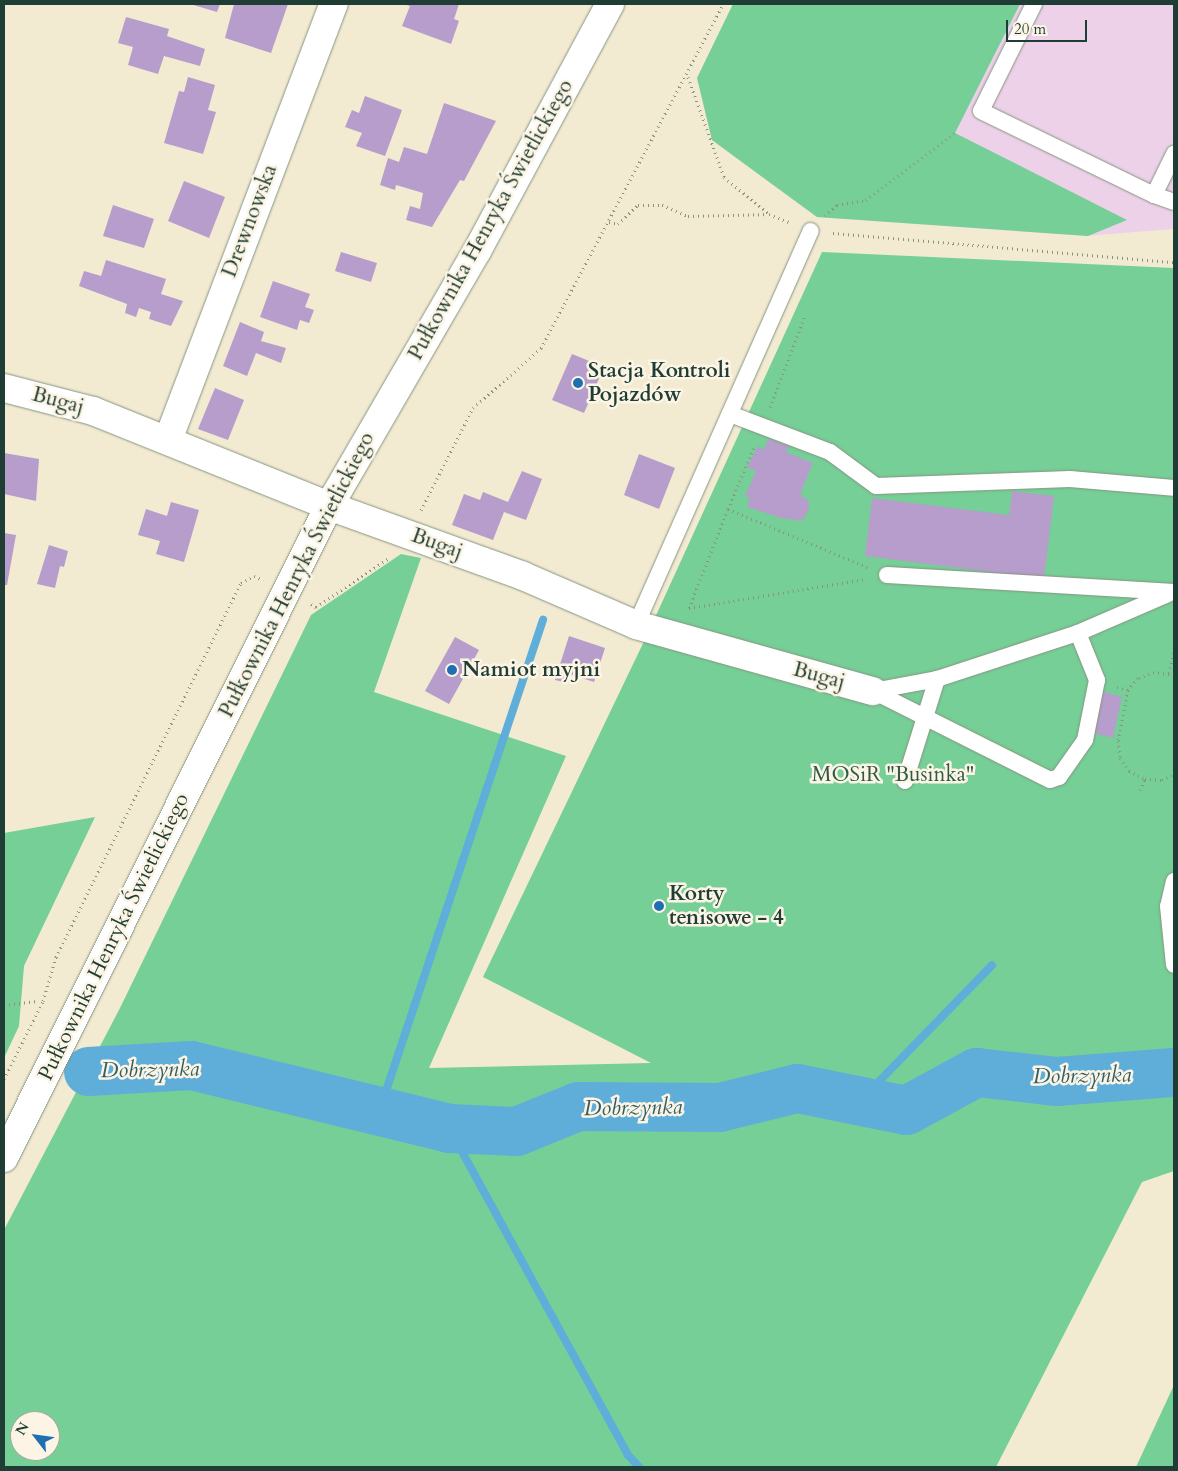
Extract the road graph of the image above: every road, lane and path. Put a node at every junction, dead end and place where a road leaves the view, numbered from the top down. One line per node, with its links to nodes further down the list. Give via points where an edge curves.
1 (334, 4): 16 (street, Drewnowska)
2 (610, 4): 18 (street, Pułkownika Henryka Świetlickiego, via 477,251)
3 (723, 4): 5 (path)
4 (1034, 4): 8 (lane, via 981,111)
5 (688, 76): 10 (path, via 724,177); 11 (path)
6 (955, 133): 12 (path, via 866,200 836,205)
7 (1174, 154): 8 (lane)
8 (1154, 196): 9 (lane)
9 (1174, 202)
10 (769, 214): 11 (path, via 688,216 662,206 638,205 618,224); 12 (path)
11 (609, 222): 19 (path, via 541,348 473,408)
12 (811, 231): 13 (path); 15 (lane)
13 (1174, 262)
14 (4, 388): 16 (street, Bugaj, via 93,411)
15 (730, 414): 17 (lane, via 830,452 876,486 1070,479); 24 (lane)
16 (168, 440): 18 (street, Bugaj)
17 (1174, 488)
18 (329, 506): 19 (street, Bugaj); 41 (street, Pułkownika Henryka Świetlickiego)
19 (408, 533): 23 (path, via 397,553); 24 (street, Bugaj, via 523,576)
20 (887, 575): 20 (path, via 728,509 689,608 774,594); 22 (lane)
21 (248, 578): 40 (path, via 241,583 56,957 43,1001)
22 (1173, 592): 25 (lane)
23 (316, 607)
24 (636, 625): 30 (street, Bugaj)
25 (1078, 633): 29 (lane); 31 (lane, via 1097,680 1085,740 1059,777 1050,780)
26 (1174, 651): 27 (path)
27 (1169, 672): 28 (path); 33 (path, via 1154,672 1138,678 1128,690 1118,741 1120,758 1129,771)
28 (1174, 675)
29 (937, 679): 30 (lane); 31 (lane)
30 (873, 691): 31 (lane)
31 (924, 718): 34 (lane)
32 (1174, 774): 33 (path, via 1162,780)
33 (1145, 779): 35 (path)
34 (905, 781)
35 (1140, 790)
36 (1174, 881): 37 (lane, via 1168,906)
37 (1174, 965)
38 (39, 1000): 39 (path)
39 (4, 1005)
40 (4, 1079)
41 (4, 1158)

